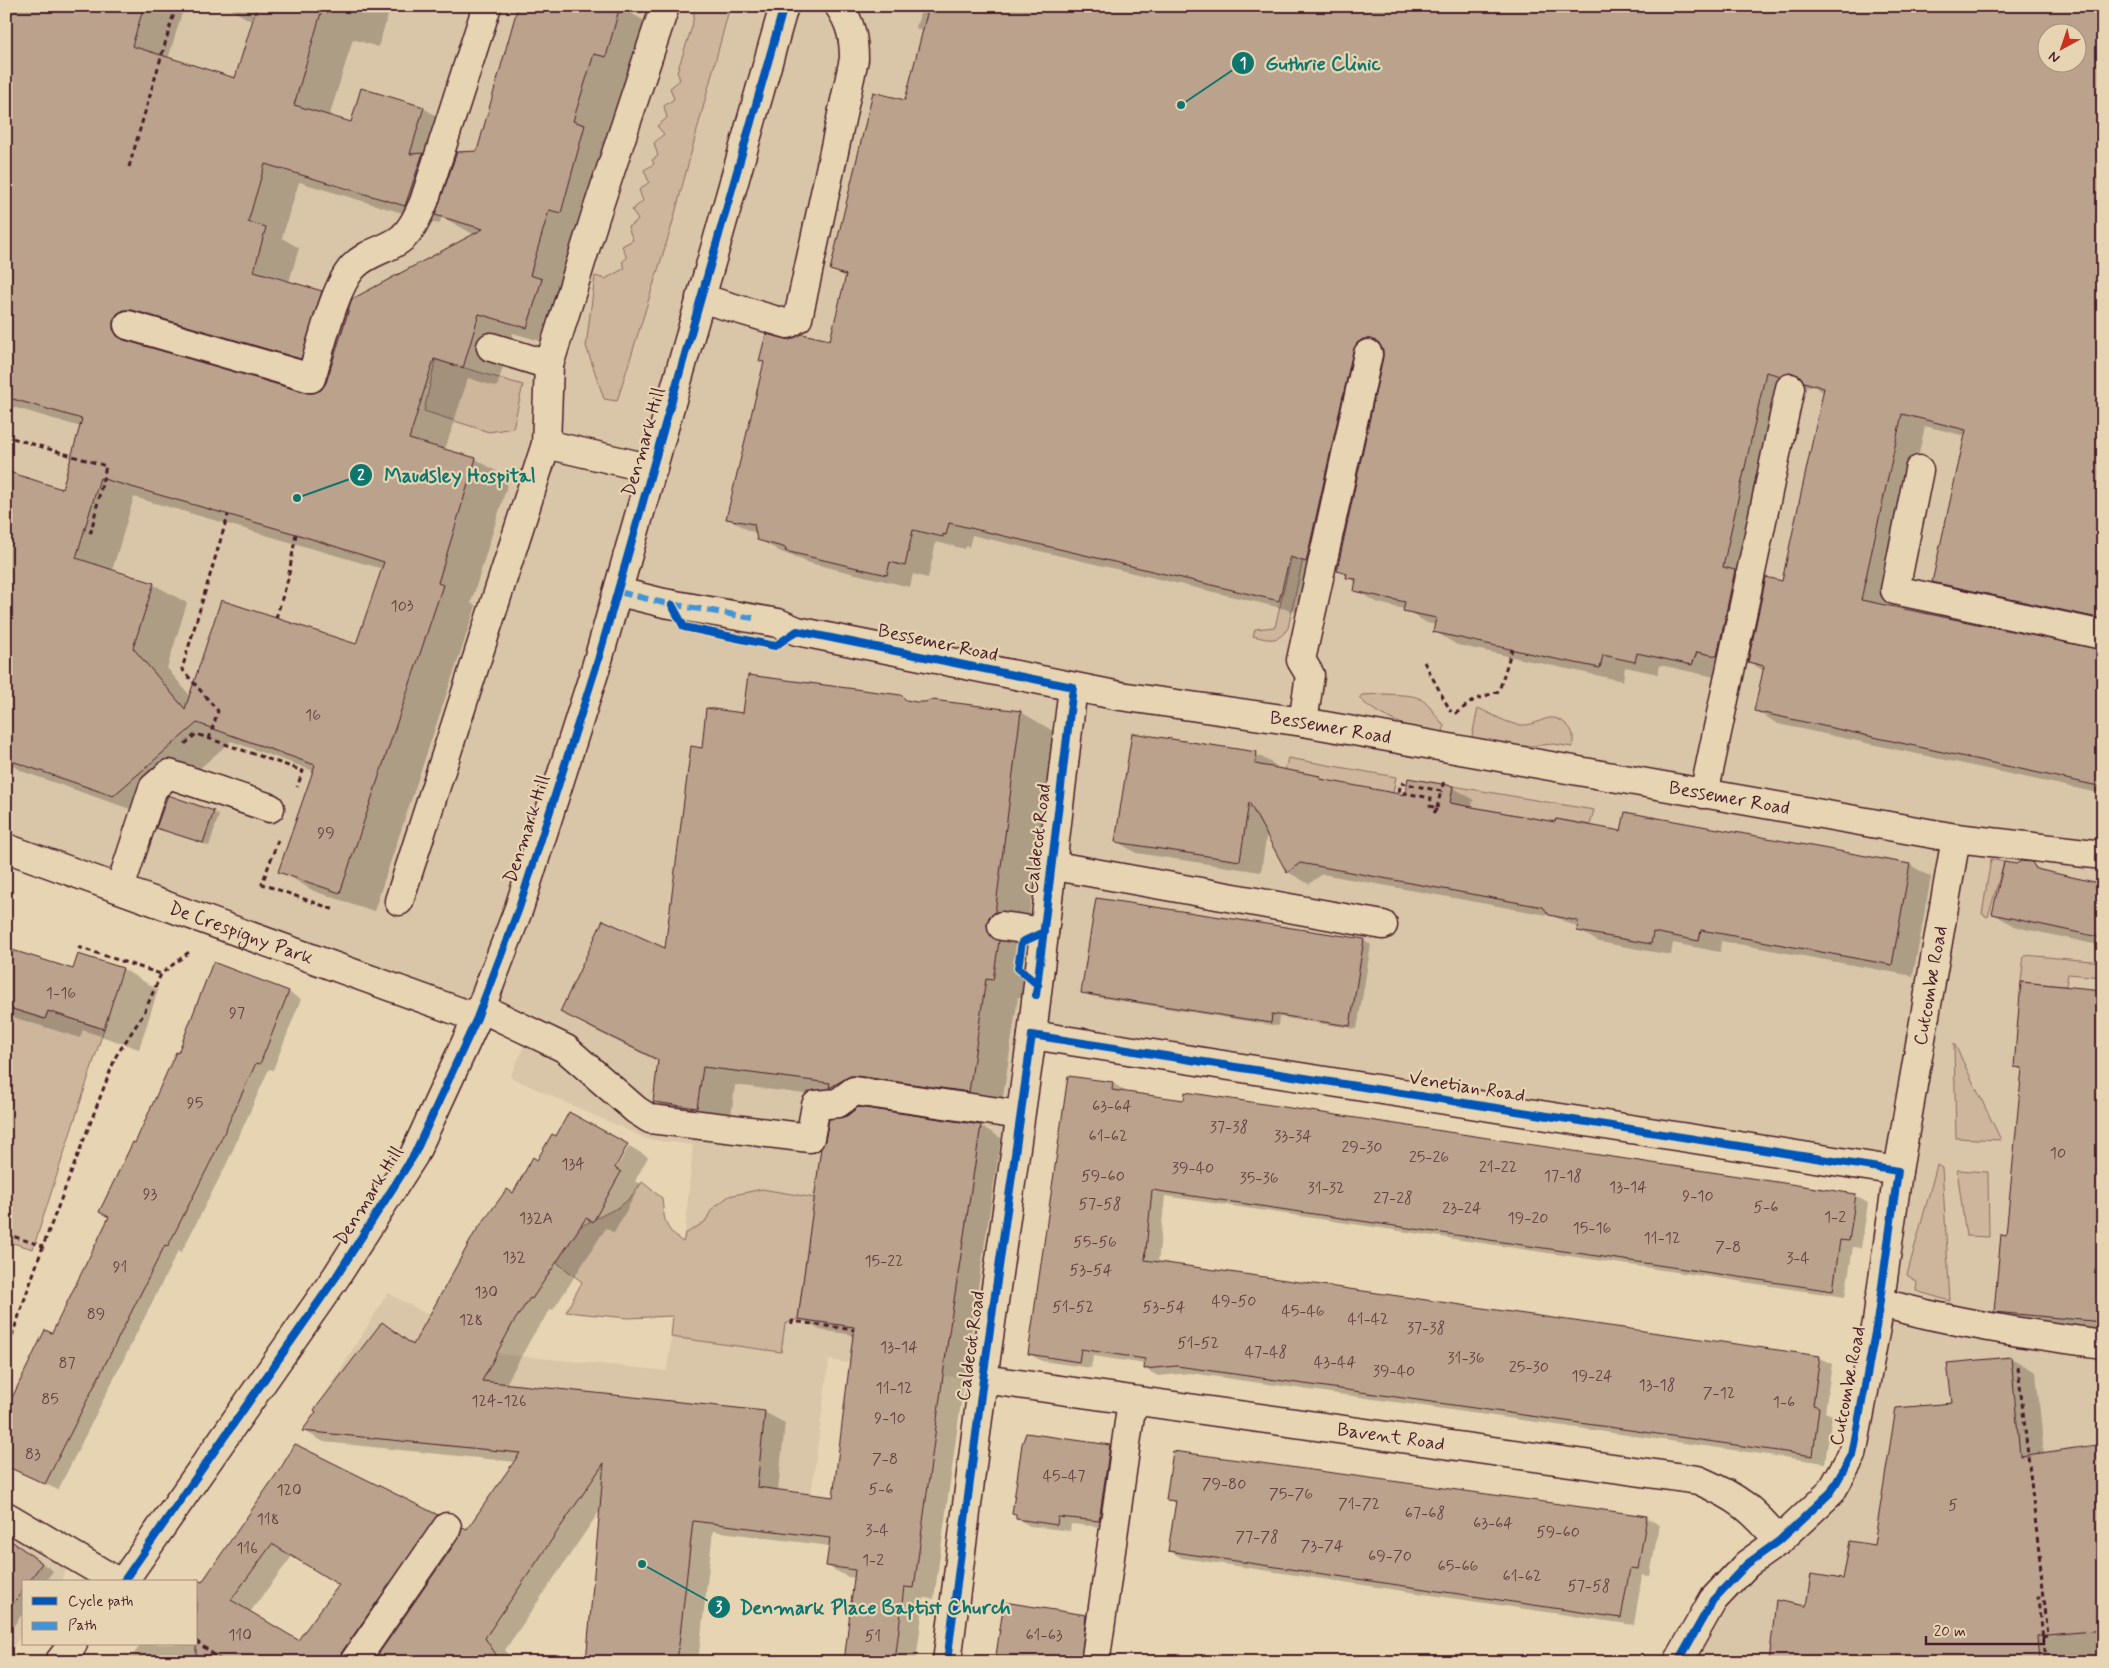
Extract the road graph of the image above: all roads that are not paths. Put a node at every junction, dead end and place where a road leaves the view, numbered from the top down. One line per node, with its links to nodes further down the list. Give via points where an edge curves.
1 (487, 6): 6 (street, via 424,202 412,227 401,239 370,253 353,267 339,288 311,378)
2 (665, 6): 9 (street, via 594,217)
3 (784, 6): 5 (street, Denmark Hill)
4 (848, 10): 5 (street, via 854,38 854,60 798,318 788,324)
5 (700, 298): 12 (street, Denmark Hill)
6 (128, 324)
7 (491, 347): 9 (street)
8 (1368, 354): 17 (street, via 1301,660 1310,674)
9 (549, 364): 11 (street)
10 (1790, 388): 18 (street)
11 (546, 444): 12 (street); 25 (street)
12 (653, 469): 14 (street, Denmark Hill)
13 (1919, 470): 15 (street, via 1895,590)
14 (619, 592): 16 (street, Bessemer Road); 29 (street, Denmark Hill, via 519,908)
15 (2103, 635)
16 (1073, 687): 17 (street, Bessemer Road); 23 (street, Caldecot Road)
17 (1303, 722): 18 (street, Bessemer Road)
18 (1704, 794): 20 (street, Bessemer Road)
19 (270, 808): 24 (street, via 169,774 154,788)
20 (1956, 838): 22 (street, Bessemer Road); 32 (street, Cutcombe Road)
21 (6, 848): 24 (street, De Crespigny Park)
22 (2103, 855)
23 (1050, 865): 26 (street); 28 (street, Caldecot Road)
24 (120, 888): 29 (street, De Crespigny Park)
25 (399, 902)
26 (1383, 925)
27 (1002, 926): 28 (street)
28 (1044, 932): 30 (street, Caldecot Road)
29 (479, 1013): 31 (street, De Crespigny Park, via 566,1049 650,1119 810,1138 816,1104 838,1103 854,1091); 41 (street, Denmark Hill, via 414,1155 336,1277)
30 (1032, 1035): 31 (street, Caldecot Road); 32 (street, Venetian Road)
31 (1020, 1115): 35 (street, Caldecot Road)
32 (1898, 1171): 33 (street, Cutcombe Road)
33 (1879, 1302): 34 (street, via 1925,1315); 39 (street, Cutcombe Road, via 1852,1455 1831,1492)
34 (2103, 1344)
35 (983, 1379): 36 (street, Bavent Road); 46 (street, Caldecot Road)
36 (1132, 1401): 39 (street, Bavent Road, via 1698,1480 1733,1496 1758,1516); 43 (street)
37 (6, 1516): 40 (street)
38 (447, 1527): 45 (street)
39 (1779, 1541): 47 (street, Cutcombe Road, via 1747,1564 1713,1600)
40 (115, 1580)
41 (124, 1580)
42 (71, 1646): 44 (street)
43 (1096, 1657)
44 (59, 1662)
45 (354, 1662)
46 (947, 1662)
47 (1678, 1662)

